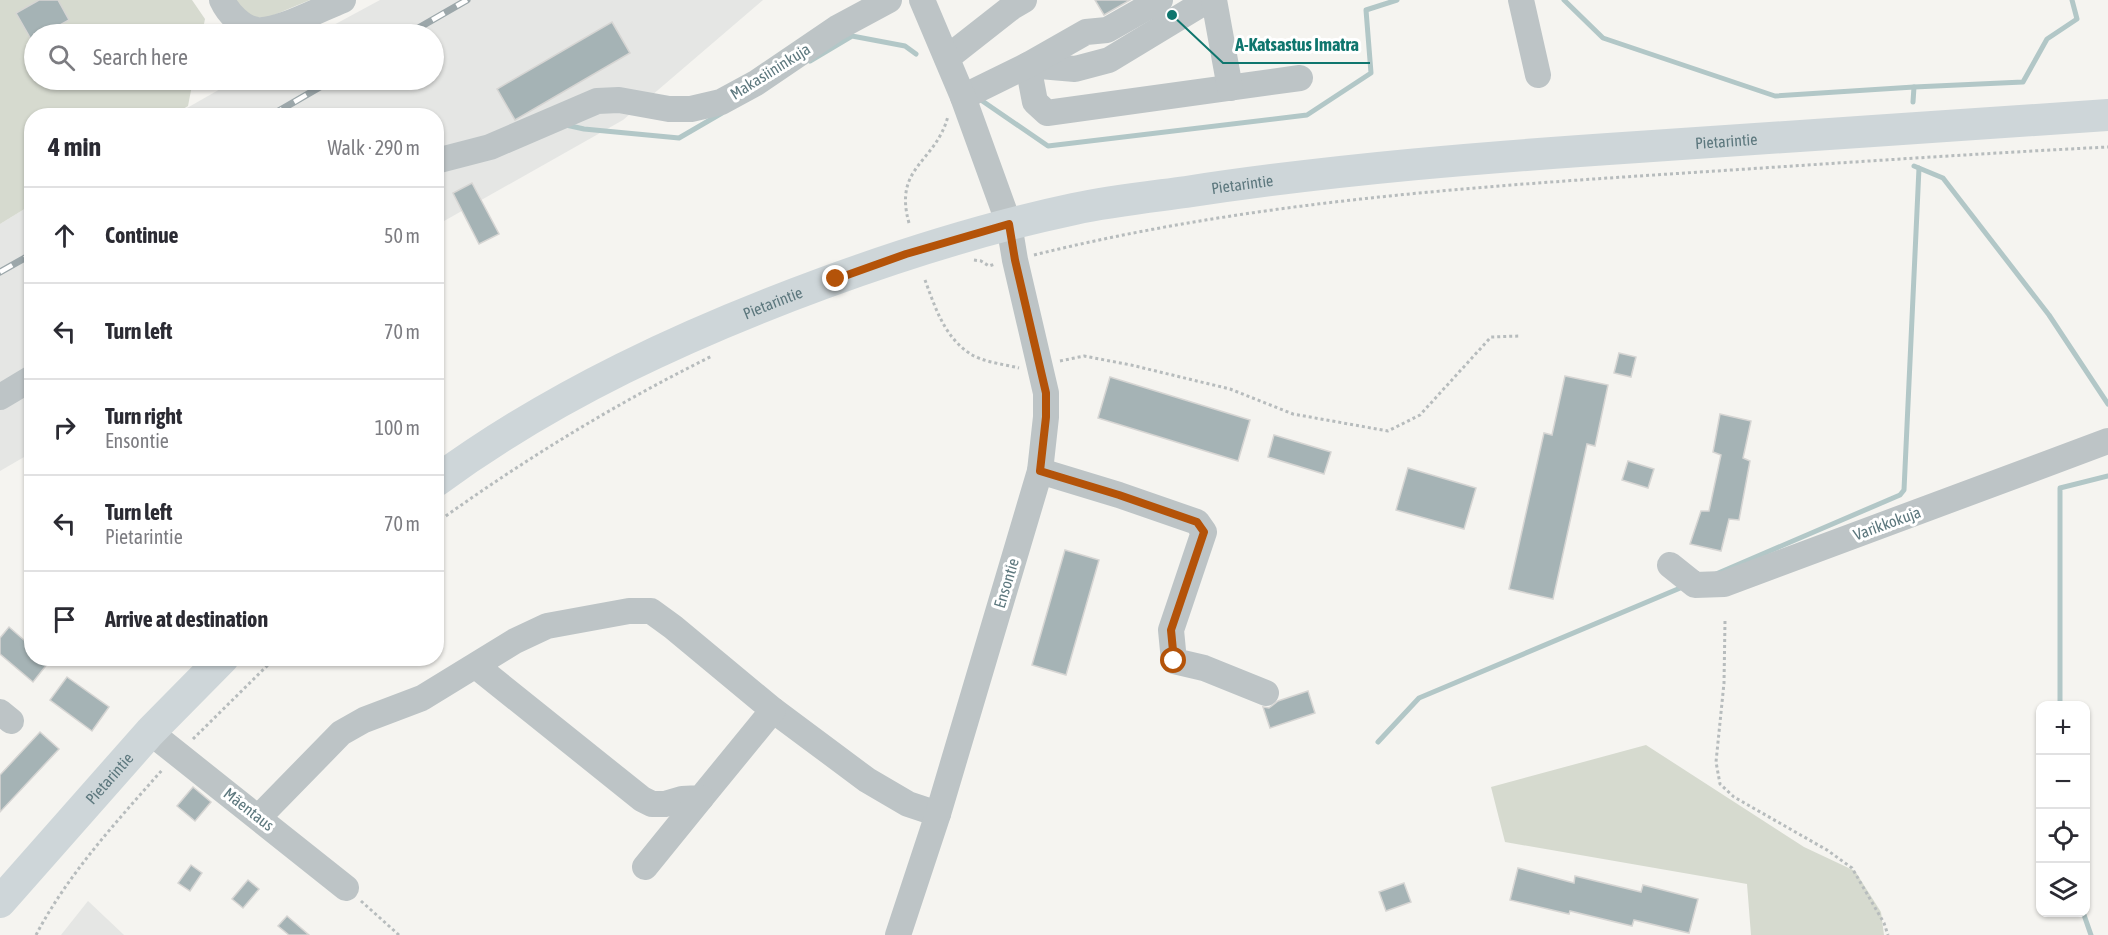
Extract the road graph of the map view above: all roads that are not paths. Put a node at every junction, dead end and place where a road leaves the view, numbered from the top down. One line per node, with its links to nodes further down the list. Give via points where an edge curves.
1 (222, 0): 10 (street)
2 (343, 0): 11 (street)
3 (890, 0): 19 (street, Makasiininkuja, via 837,28 721,102 680,109 619,100 597,101 490,147)
4 (922, 0): 12 (street)
5 (1024, 0): 12 (street)
6 (1160, 0): 13 (street, via 1107,30 1086,32)
7 (1208, 0): 13 (street, via 1109,60 1075,69)
8 (1214, 0): 16 (street)
9 (1521, 0): 14 (street)
10 (242, 24)
11 (285, 24)
12 (947, 58): 17 (street)
13 (1028, 65): 16 (street, via 1035,102 1047,113); 17 (street)
14 (1538, 75)
15 (1300, 78): 16 (street)
16 (1230, 88)
17 (956, 104): 20 (street)
18 (2108, 115): 20 (main road, Pietarintie, via 1539,153 1286,177 1079,208)
19 (444, 159)
20 (1009, 224): 24 (street, Ensontie, via 1005,266 1032,367 1046,393); 25 (main road, Pietarintie, via 906,254 707,328 551,407)
21 (24, 383): 22 (street)
22 (0, 397)
23 (2108, 441): 26 (street, Varikkokuja, via 1724,584 1695,585)
24 (1040, 471): 29 (street, via 1197,522 1204,532 1171,630 1174,661 1204,668); 33 (street, Ensontie)
25 (444, 476)
26 (1670, 565)
27 (216, 666): 31 (main road, Pietarintie)
28 (476, 666): 30 (street, via 547,626 629,610 651,611); 32 (street, via 642,800 658,804); 34 (street, via 422,698 341,733)
29 (1266, 693)
30 (773, 710): 32 (street); 33 (street, via 867,780 908,804)
31 (150, 732): 34 (street, Mäentaus); 37 (main road, Pietarintie)
32 (701, 798): 35 (street)
33 (938, 814): 38 (street, Ensontie)
34 (259, 818): 36 (street, Mäentaus)
35 (645, 867)
36 (346, 888)
37 (0, 902)
38 (898, 935)

